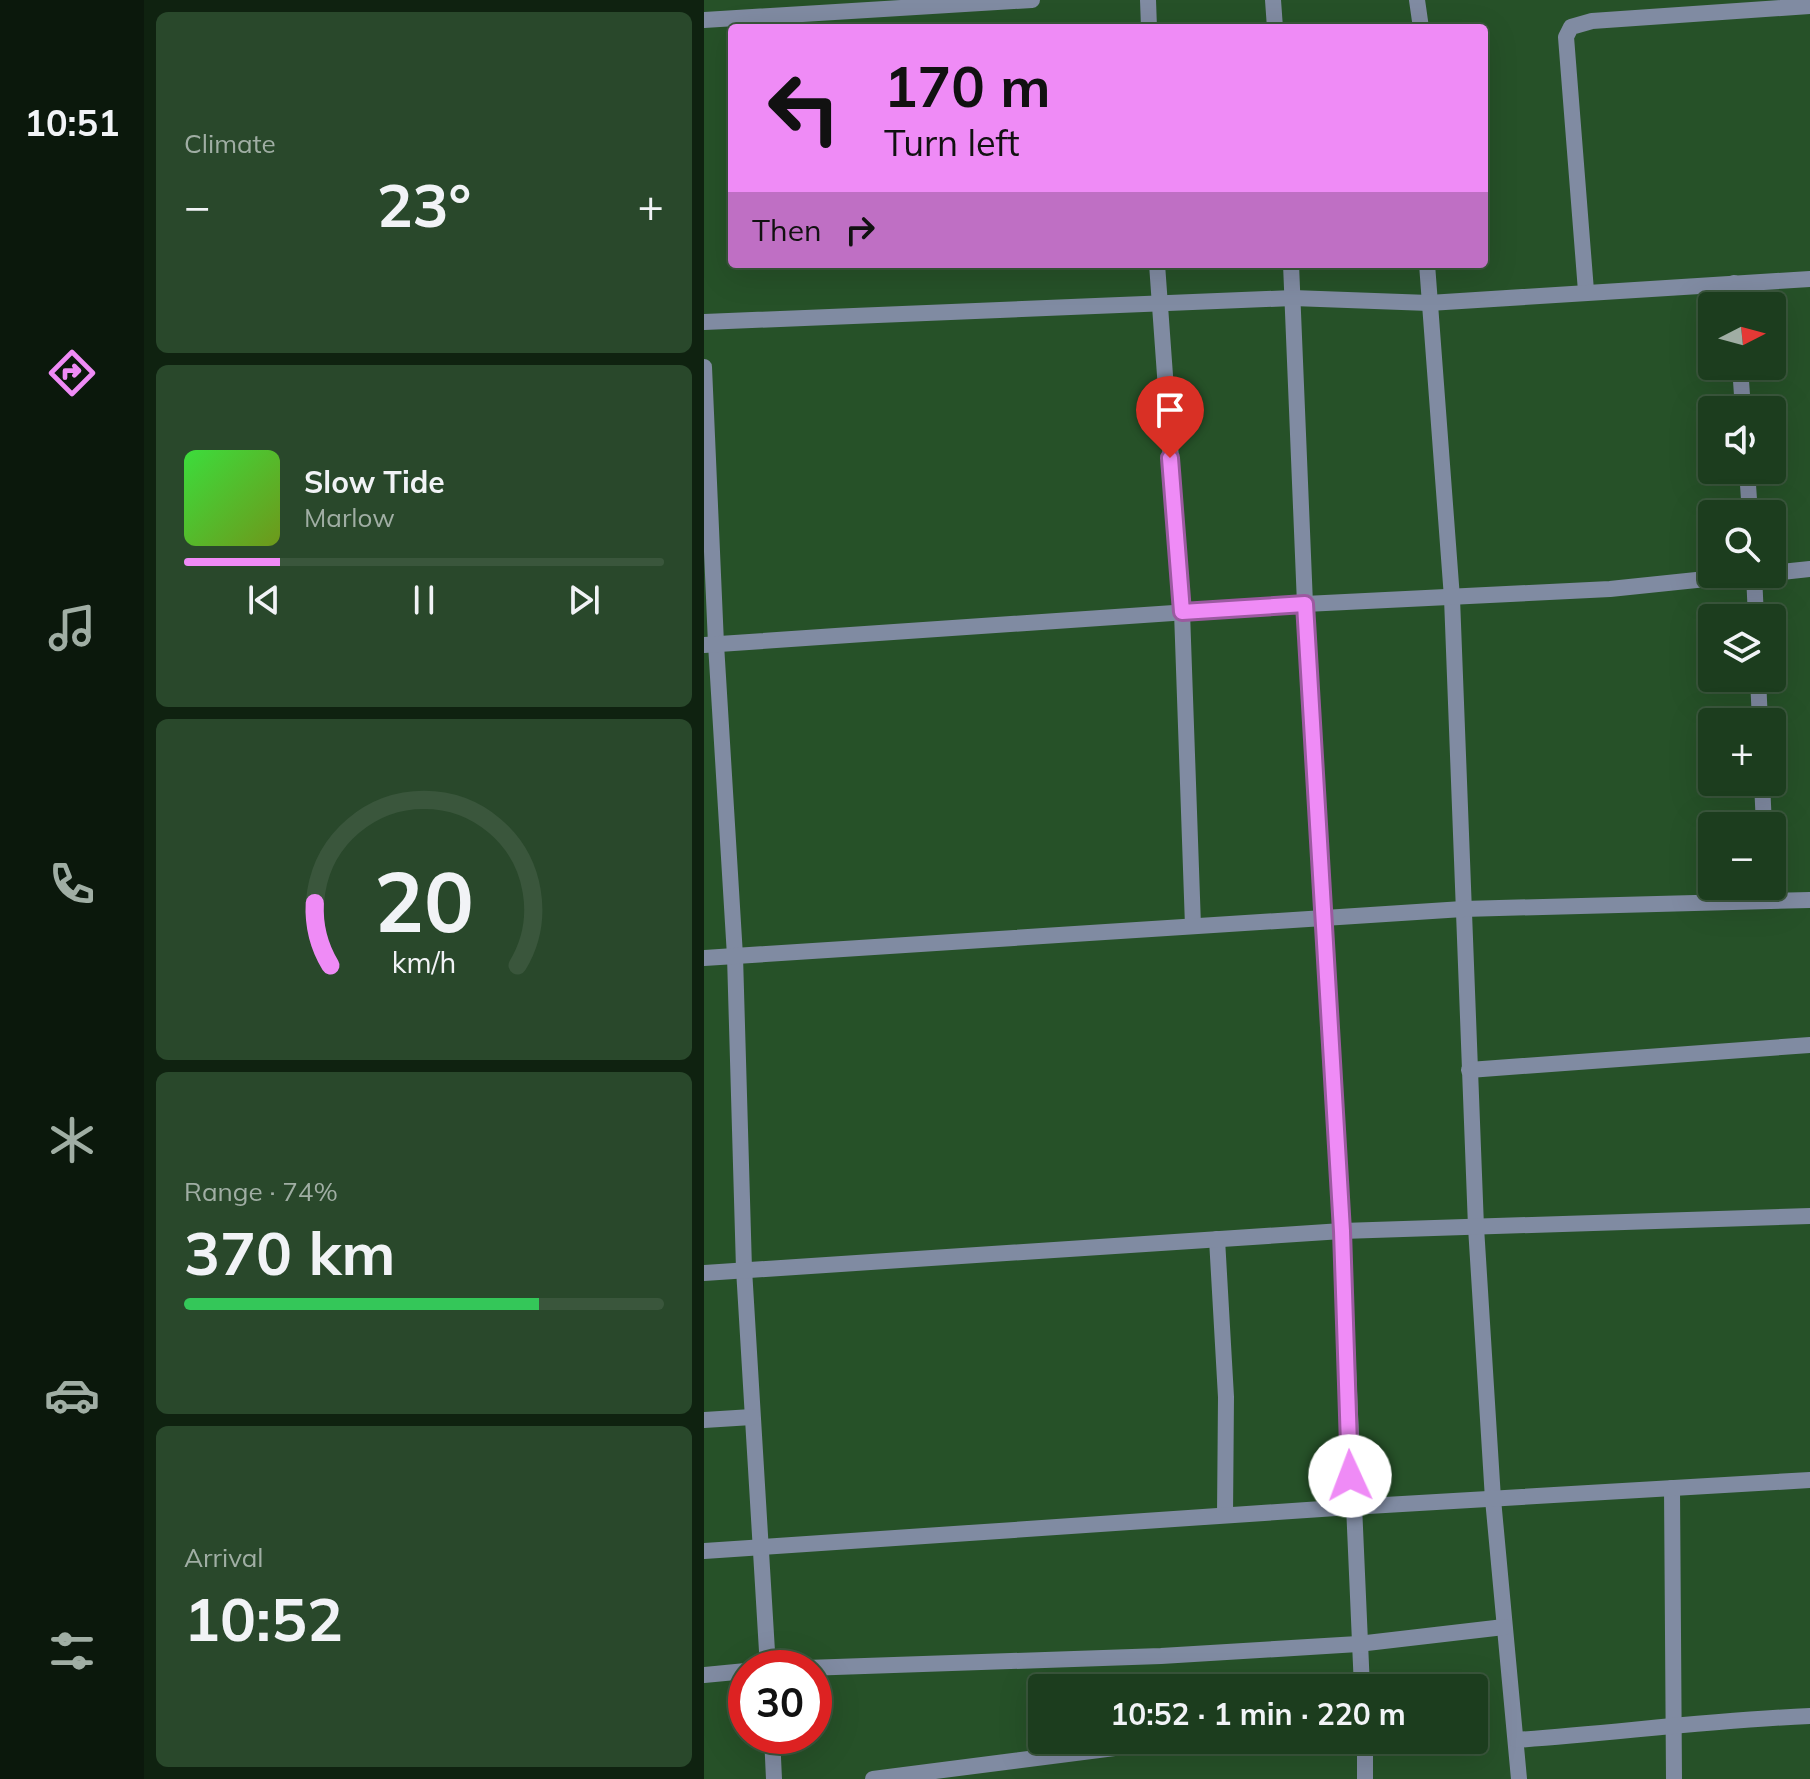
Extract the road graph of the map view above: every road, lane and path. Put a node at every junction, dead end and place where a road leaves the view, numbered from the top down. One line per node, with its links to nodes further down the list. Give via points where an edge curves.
1 (1032, 0): 6 (street)
2 (1148, 0): 7 (street)
3 (1273, 0): 8 (street)
4 (1417, 0): 9 (street)
5 (1810, 6): 15 (street, via 1592,21 1571,27 1566,37)
6 (704, 20)
7 (1149, 24)
8 (1275, 24)
9 (1420, 24)
10 (1157, 268): 19 (street)
11 (1291, 268): 17 (street)
12 (1427, 268): 18 (street)
13 (1810, 279): 14 (street)
14 (1734, 283): 15 (street); 16 (street)
15 (1586, 291): 18 (street)
16 (1734, 292)
17 (1293, 298): 18 (street); 19 (street); 26 (street)
18 (1429, 303): 25 (street)
19 (1158, 304): 20 (street); 27 (street)
20 (704, 322)
21 (704, 367): 28 (street)
22 (1810, 569): 23 (street)
23 (1786, 572)
24 (1698, 580): 25 (street)
25 (1452, 598): 26 (street); 32 (street)
26 (1305, 604): 27 (street); 33 (street)
27 (1182, 612): 28 (street); 34 (street)
28 (710, 644): 35 (street)
29 (1698, 897): 32 (street)
30 (1786, 897): 31 (street)
31 (1810, 900)
32 (1463, 909): 33 (street); 38 (street)
33 (1324, 917): 34 (street); 41 (street)
34 (1193, 926): 35 (street)
35 (735, 956): 36 (street); 43 (street)
36 (704, 958)
37 (1810, 1045): 38 (street)
38 (1469, 1070): 40 (street)
39 (1810, 1216): 40 (street)
40 (1476, 1227): 41 (street); 49 (street)
41 (1342, 1231): 42 (street); 50 (street)
42 (1217, 1239): 43 (street); 51 (street, via 1226,1397)
43 (744, 1269): 44 (street); 45 (street)
44 (704, 1273)
45 (752, 1417): 46 (street); 52 (street)
46 (704, 1420)
47 (1810, 1480): 48 (street)
48 (1672, 1488): 49 (street); 62 (street)
49 (1493, 1499): 50 (street); 54 (street)
50 (1351, 1507): 51 (street); 55 (street)
51 (1225, 1515): 52 (street)
52 (760, 1547): 53 (street); 56 (street)
53 (704, 1551)
54 (1504, 1627): 55 (street); 63 (street)
55 (1358, 1644): 57 (street); 59 (street)
56 (767, 1650)
57 (832, 1667)
58 (728, 1673): 60 (street)
59 (1361, 1674)
60 (704, 1675)
61 (1810, 1716): 62 (street)
62 (1673, 1726): 63 (street); 71 (street)
63 (1517, 1740): 70 (street)
64 (773, 1754): 67 (street)
65 (1068, 1754): 68 (street)
66 (1365, 1754): 69 (street)
67 (774, 1779)
68 (873, 1779)
69 (1365, 1779)
70 (1519, 1779)
71 (1674, 1779)

